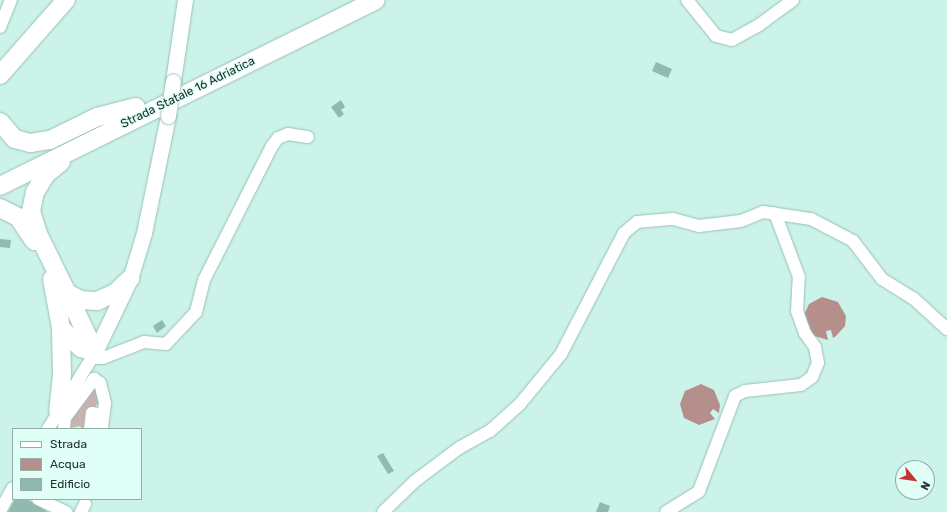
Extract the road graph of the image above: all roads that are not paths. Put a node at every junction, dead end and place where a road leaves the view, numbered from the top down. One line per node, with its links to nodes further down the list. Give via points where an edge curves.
1 (10, 0): 10 (street)
2 (52, 0): 9 (highway)
3 (66, 0): 9 (highway)
4 (186, 0): 20 (main road, bridge, via 156,188)
5 (352, 0): 12 (highway, Strada Statale 16 Adriatica)
6 (376, 0): 15 (highway, Strada Statale 16 Adriatica)
7 (687, 0): 8 (street, via 716,36 732,40 759,25)
8 (793, 0)
9 (49, 19): 11 (highway)
10 (0, 27)
11 (0, 75)
12 (136, 107): 13 (highway, via 97,117 50,140 30,144 15,139); 16 (highway, Strada Statale 16 Adriatica)
13 (0, 122)
14 (308, 137): 24 (street, via 288,134 278,138 272,146 204,280 196,312 166,344 144,342 103,358)
15 (77, 148): 17 (highway, Strada Statale 16 Adriatica); 21 (highway, via 46,174 35,192 31,211 38,234)
16 (0, 174)
17 (0, 186)
18 (0, 208): 22 (highway, via 18,217 32,236 53,280)
19 (775, 212): 23 (street, via 811,219 838,230 853,241 882,279 914,298); 35 (street, via 753,213 742,221 699,226 673,219 637,222 629,226 579,314 568,343 520,404 490,431 459,448 415,481); 36 (street, via 799,277 797,311 805,333 815,347 818,363 812,377 802,385 745,391 735,396 699,491)
20 (130, 278): 21 (highway, via 115,294 97,301 82,300); 24 (main road)
21 (66, 293): 24 (highway)
22 (60, 328): 24 (highway, via 81,348); 25 (highway, via 62,375)
23 (947, 329)
24 (93, 355): 25 (street)
25 (58, 411): 27 (street)
26 (102, 415): 28 (street, via 105,403 100,383 94,379 65,418); 29 (street, via 92,413); 30 (street)
27 (49, 428)
28 (64, 428)
29 (90, 428)
30 (102, 428)
31 (12, 490): 33 (street)
32 (40, 500): 34 (street)
33 (0, 512)
34 (66, 512)
35 (383, 512)
36 (666, 512)

